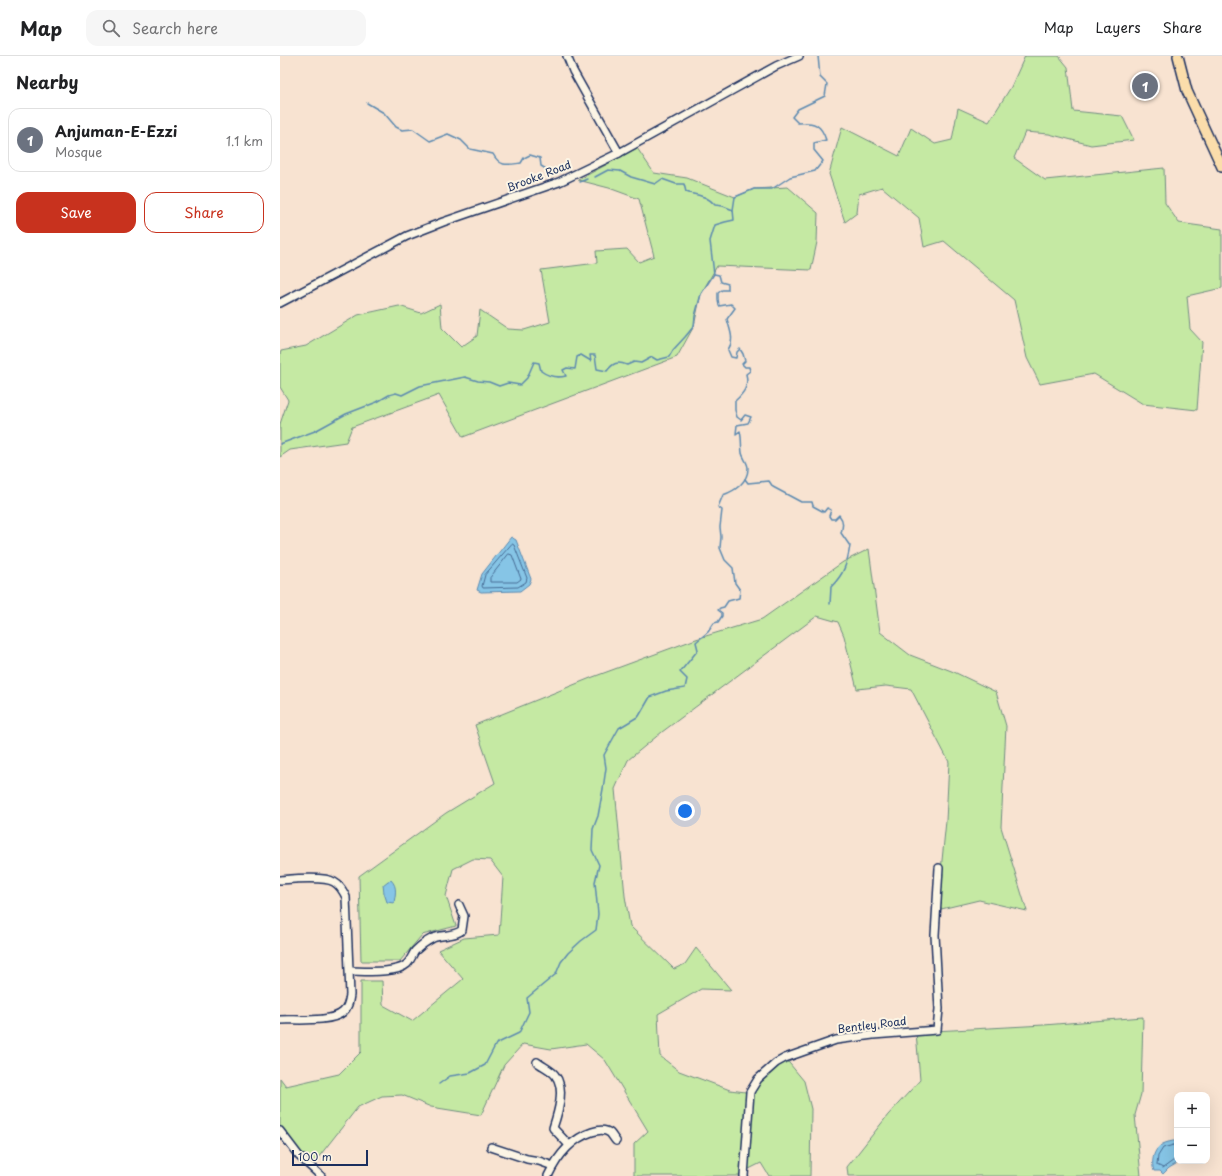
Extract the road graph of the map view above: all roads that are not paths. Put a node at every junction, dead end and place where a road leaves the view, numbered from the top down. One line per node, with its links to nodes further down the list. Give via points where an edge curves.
1 (567, 56): 4 (street)
2 (799, 56): 4 (street, Brooke Road, via 776,66)
3 (1178, 56): 5 (main road, via 1187,91)
4 (619, 153): 6 (street, Brooke Road, via 559,182 407,236)
5 (1222, 167)
6 (280, 303)
7 (939, 868): 20 (street, Bentley Road, via 935,935 939,1009 937,1030 836,1040 776,1063 762,1074 750,1092)
8 (280, 880): 10 (street, via 328,878 339,885 346,897)
9 (460, 905): 10 (street, via 464,916 462,930 426,942 407,964 390,970)
10 (350, 971): 11 (street, via 349,1003 343,1013 324,1019)
11 (280, 1020)
12 (537, 1062): 15 (street, via 555,1075 559,1083 560,1106 554,1128)
13 (280, 1131): 18 (street, via 298,1156)
14 (616, 1141): 15 (street, via 609,1133 596,1130 582,1135)
15 (570, 1145): 17 (street)
16 (491, 1147): 17 (street)
17 (553, 1166): 19 (street)
18 (321, 1176)
19 (548, 1176)
20 (744, 1176)

